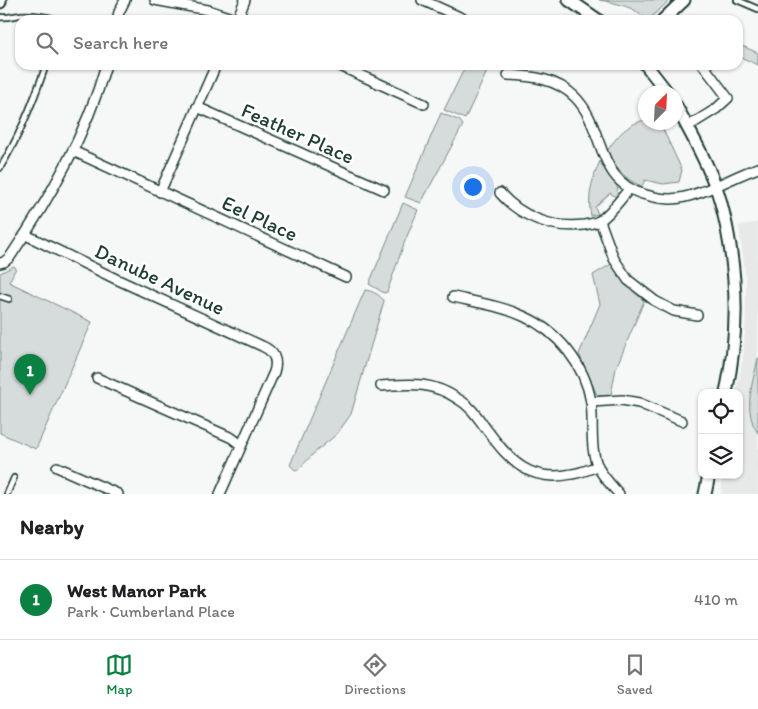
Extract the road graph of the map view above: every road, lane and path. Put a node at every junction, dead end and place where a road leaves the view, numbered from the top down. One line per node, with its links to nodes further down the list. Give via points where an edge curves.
1 (126, 0): 9 (street)
2 (155, 0): 10 (street)
3 (245, 0): 11 (street)
4 (422, 0): 12 (street)
5 (569, 0): 13 (street)
6 (684, 0): 14 (street)
7 (737, 0): 8 (lane)
8 (758, 9)
9 (118, 15)
10 (222, 15)
11 (239, 15)
12 (455, 15)
13 (591, 15)
14 (668, 15)
15 (15, 16): 16 (lane)
16 (0, 17)
17 (44, 70): 30 (lane, via 22,126)
18 (104, 70): 29 (street)
19 (214, 70): 26 (street)
20 (349, 70): 25 (street)
21 (650, 70): 24 (street)
22 (707, 70): 28 (street, via 728,98)
23 (508, 75): 33 (street, via 544,79 562,86 575,96 590,118 608,166)
24 (662, 85)
25 (424, 104)
26 (197, 107): 34 (street, Feather Place); 35 (street)
27 (683, 119): 28 (street)
28 (687, 127): 32 (street)
29 (73, 151): 35 (street, Eel Place); 38 (street)
30 (0, 168)
31 (758, 168): 32 (street)
32 (716, 185): 33 (street, via 678,198 658,198); 47 (street, via 736,288 735,332)
33 (629, 189): 37 (street)
34 (384, 190)
35 (160, 192): 40 (street, Eel Place)
36 (500, 193): 37 (street, via 508,202 551,225 572,226)
37 (600, 221): 44 (street, via 614,259 628,280 655,301 674,310)
38 (26, 235): 39 (street); 50 (street, Danube Avenue, via 269,349 276,360 274,372)
39 (2, 263)
40 (346, 277)
41 (0, 296): 43 (lane)
42 (453, 297): 48 (street, via 513,312 547,330 577,362)
43 (9, 299)
44 (697, 314)
45 (96, 378): 50 (street, via 232,438)
46 (381, 386): 51 (street, via 418,384 459,399 472,410 506,455 530,471 547,475 572,474)
47 (727, 389)
48 (591, 402): 49 (street, via 622,400 639,403); 51 (street)
49 (682, 421)
50 (241, 445): 57 (street)
51 (598, 466): 58 (street)
52 (57, 467): 56 (street)
53 (14, 478): 55 (lane)
54 (708, 479): 59 (street)
55 (7, 494)
56 (118, 494)
57 (220, 494)
58 (619, 494)
59 (705, 494)

